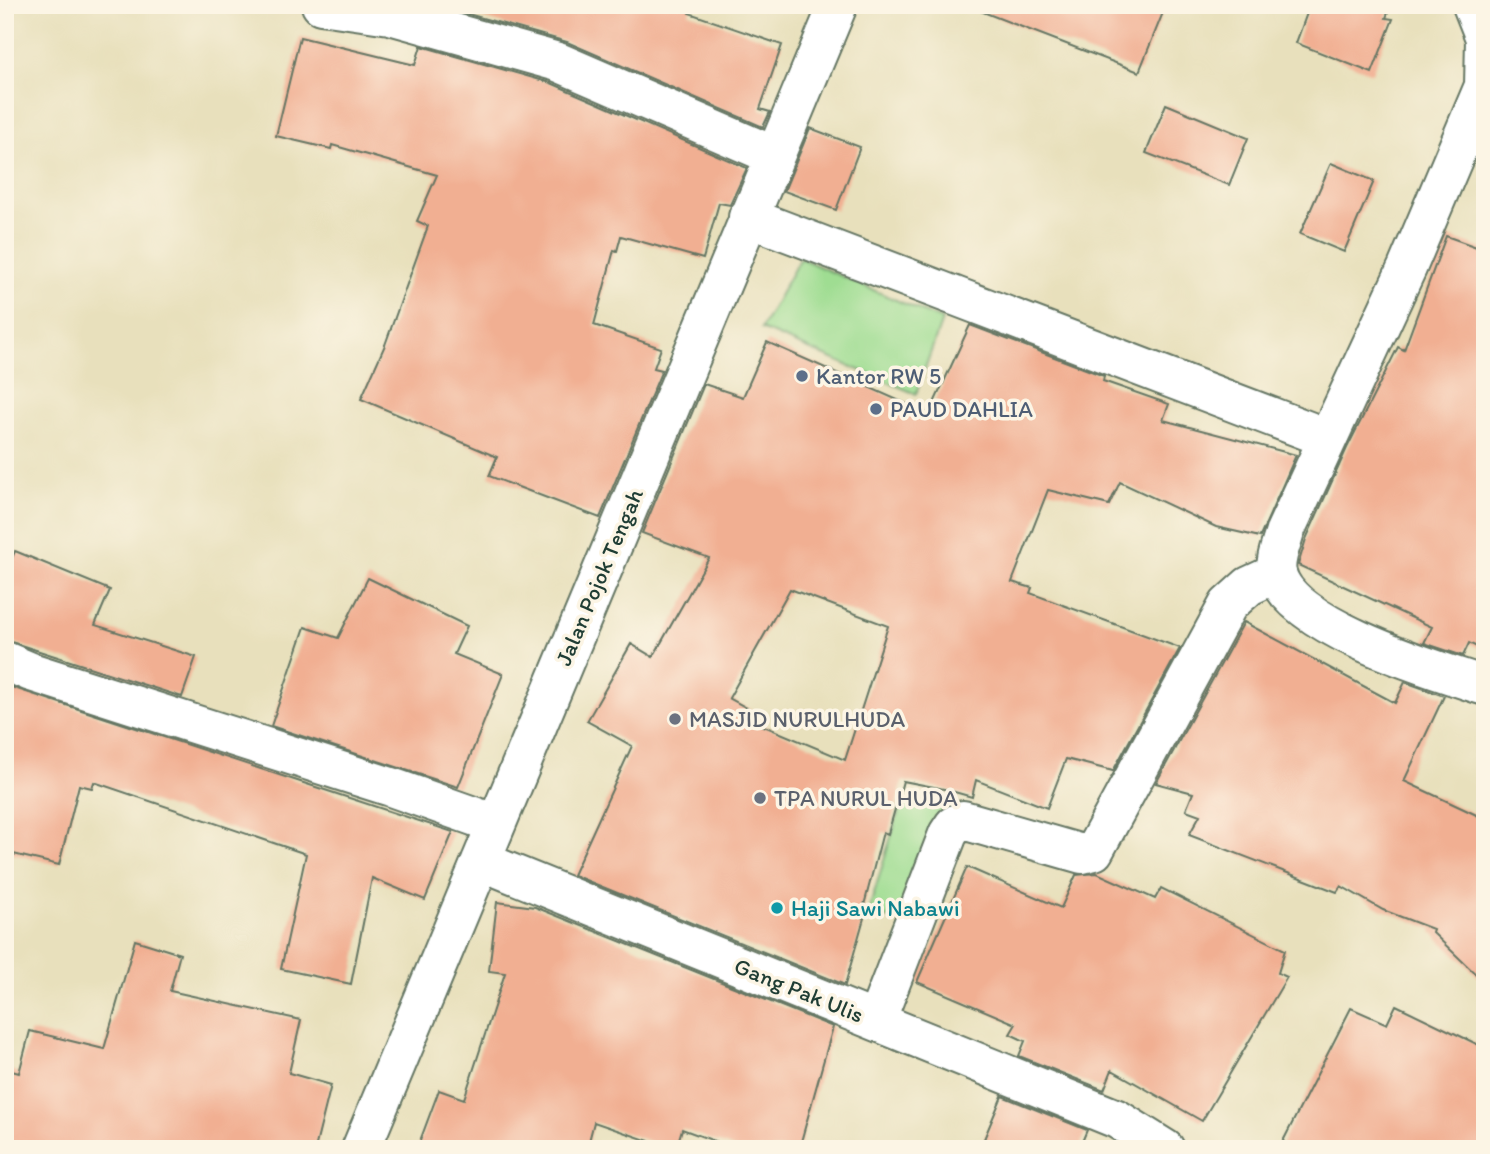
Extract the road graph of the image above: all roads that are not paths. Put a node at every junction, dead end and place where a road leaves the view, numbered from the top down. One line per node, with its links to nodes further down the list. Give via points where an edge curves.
1 (321, 5): 4 (street, via 390,15 558,62)
2 (838, 5): 4 (street, Jalan Pojok Tengah)
3 (1472, 5): 6 (street, via 1485,38 1484,86 1407,268)
4 (775, 156): 5 (street, Jalan Pojok Tengah)
5 (748, 217): 6 (street); 10 (street, Jalan Pojok Tengah)
6 (1327, 438): 7 (street, via 1285,531)
7 (1277, 573): 9 (street, via 1289,595 1307,612 1409,661); 12 (street, via 1249,586 1228,605 1094,851 1082,854 963,820 954,825)
8 (5, 661): 10 (street)
9 (1485, 686)
10 (496, 824): 11 (street, Jalan Pojok Tengah)
11 (481, 861): 12 (street, Gang Pak Ulis); 13 (street, Jalan Pojok Tengah)
12 (876, 1021): 14 (street, Gang Pak Ulis, via 1117,1119)
13 (360, 1149)
14 (1165, 1149)

